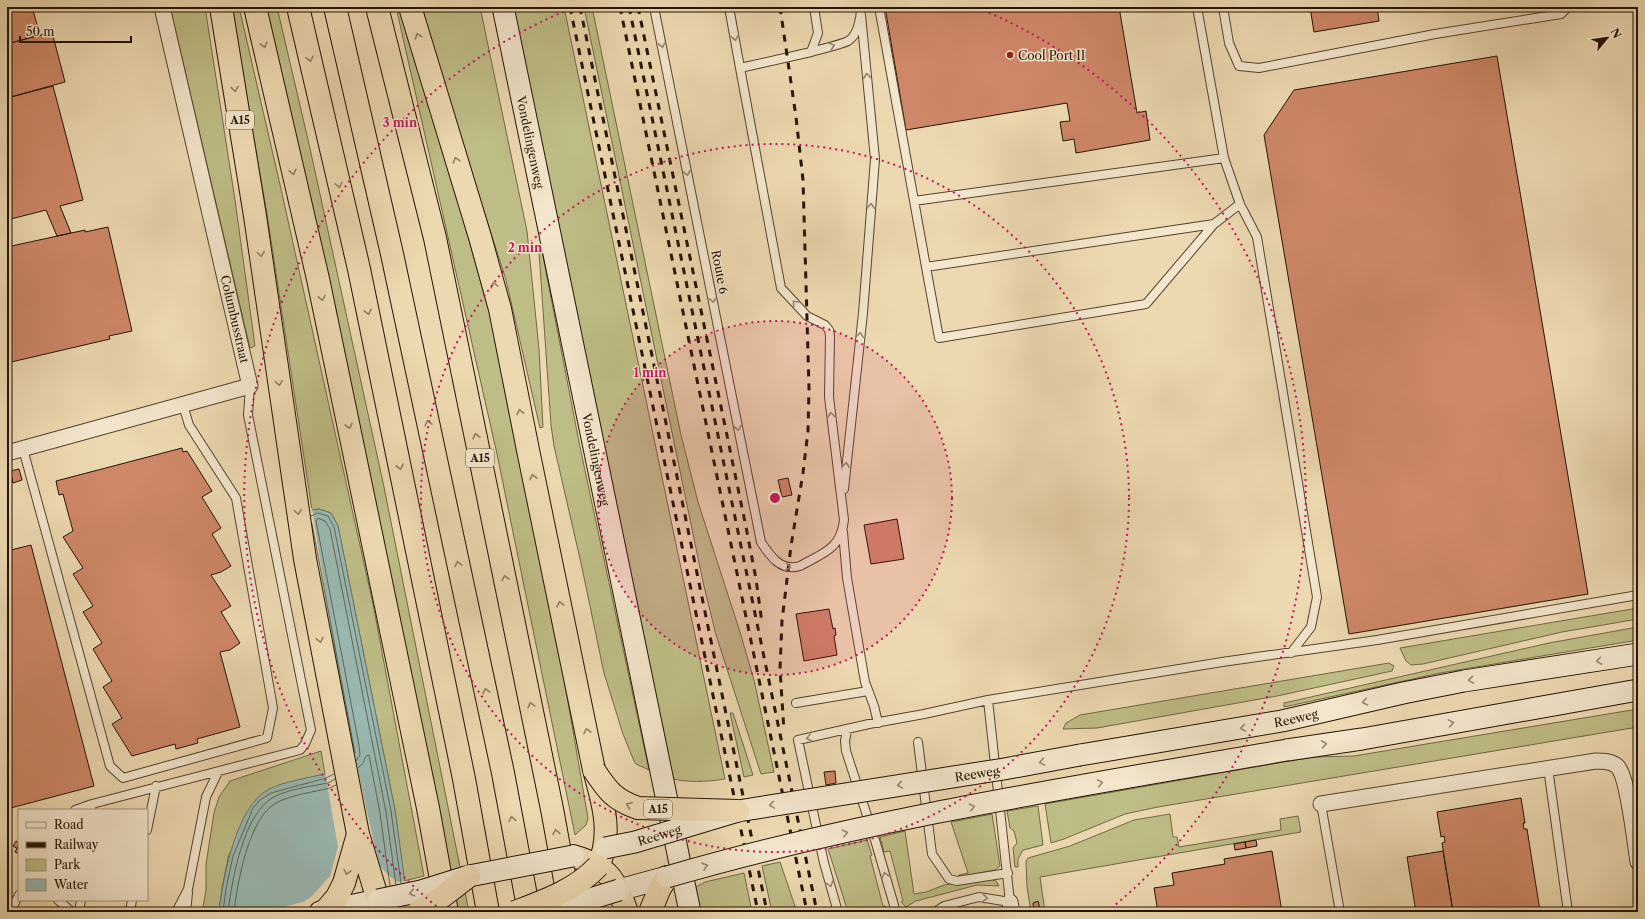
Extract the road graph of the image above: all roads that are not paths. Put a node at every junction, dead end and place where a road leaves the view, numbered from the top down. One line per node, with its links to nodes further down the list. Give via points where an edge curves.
1 (162, 7): 24 (street, Columbusstraat)
2 (221, 7): 49 (highway, A15, one-way to 49, via 255,216 305,559)
3 (255, 7): 72 (highway, one-way to 72, via 318,279 428,808)
4 (298, 7): 73 (highway, one-way to 73, via 359,269 464,779)
5 (335, 7): 76 (highway, one-way to 5, via 503,773 396,270)
6 (377, 7): 77 (highway, A15, one-way to 6, via 435,238)
7 (410, 7): 41 (highway, A15, one-way to 7, via 509,350 493,283)
8 (504, 7): 80 (main road, Vondelingenweg)
9 (654, 7): 29 (lane, Route 6, one-way to 29, via 761,542 776,562 782,566 795,568 830,549)
10 (729, 7): 18 (lane, one-way to 18)
11 (814, 7): 17 (lane, via 818,33)
12 (879, 7): 20 (lane)
13 (1197, 7): 19 (lane)
14 (1223, 7): 15 (lane, via 1229,43 1239,66 1260,68 1435,34 1561,14)
15 (1568, 7)
16 (861, 11): 17 (lane, one-way to 16, via 848,41 855,33); 28 (lane, one-way to 16, via 863,313 875,159)
17 (811, 52): 18 (lane)
18 (740, 68): 28 (lane, one-way to 18, via 829,397 829,330 803,312 782,288)
19 (1224, 158): 20 (lane); 21 (lane)
20 (914, 201): 23 (lane)
21 (1240, 204): 22 (lane); 31 (lane, via 1257,237 1317,597 1311,627)
22 (1214, 224): 23 (lane); 23 (lane, via 1146,304 939,338)
23 (926, 267)
24 (250, 386): 25 (street); 42 (lane, via 248,415 311,730 300,750)
25 (183, 406): 26 (street); 26 (lane, via 189,425 236,498 273,708 267,738 123,778 110,766)
26 (24, 449): 27 (street)
27 (7, 453)
28 (842, 503): 29 (lane)
29 (843, 532): 34 (lane, via 846,578)
30 (1638, 595): 31 (lane, via 1377,640)
31 (1291, 652): 35 (lane)
32 (1638, 654): 47 (main road, Reeweg, one-way to 47, bridge, via 1464,681 1282,721)
33 (1638, 690): 55 (main road, one-way to 33, bridge, via 717,863 916,818 1017,798)
34 (868, 691): 36 (lane); 37 (lane)
35 (988, 700): 37 (lane); 53 (lane)
36 (796, 704)
37 (878, 724): 38 (lane)
38 (847, 730): 81 (lane, one-way to 81, via 798,740 824,862); 82 (lane, one-way to 38, via 846,751)
39 (918, 742): 53 (lane, via 932,854 949,879 957,881)
40 (1548, 768): 44 (street); 52 (street, via 1604,761 1617,766 1626,789); 85 (lane)
41 (594, 770): 47 (highway, A15, one-way to 41, bridge, via 638,808 623,802 608,791); 51 (highway, A15, bridge, via 605,812 606,838)
42 (218, 772): 43 (lane); 56 (lane, via 206,797)
43 (156, 786): 45 (lane); 48 (lane)
44 (1322, 804): 84 (lane)
45 (91, 807): 46 (lane)
46 (80, 809)
47 (738, 811): 51 (main road, Reeweg, bridge, via 635,842)
48 (148, 825)
49 (358, 834): 62 (highway, A15); 64 (highway, A15, one-way to 64, via 344,883 337,897)
50 (573, 856): 51 (highway); 54 (main road, bridge)
51 (601, 857): 57 (highway); 74 (highway, bridge, via 583,880 569,889)
52 (1638, 862)
53 (1008, 873): 63 (lane)
54 (469, 876): 62 (main road, one-way to 62, bridge); 71 (highway, bridge)
55 (667, 877): 57 (main road); 79 (highway)
56 (188, 889): 69 (lane); 70 (lane)
57 (619, 890): 75 (main road, bridge); 78 (highway)
58 (18, 898): 65 (lane)
59 (59, 901): 66 (lane)
60 (81, 901): 67 (lane)
61 (132, 901): 68 (lane)
62 (383, 906): 64 (main road)
63 (1011, 907): 83 (lane, one-way to 63, via 944,906 979,897)
64 (323, 911)
65 (10, 912)
66 (72, 912)
67 (79, 912)
68 (130, 912)
69 (176, 912)
70 (186, 912)
71 (418, 912)
72 (447, 912)
73 (488, 912)
74 (515, 912)
75 (524, 912)
76 (529, 912)
77 (571, 912)
78 (627, 912)
79 (650, 912)
80 (690, 912)
81 (838, 912)
82 (896, 912)
83 (935, 912)
84 (1340, 912)
85 (1568, 912)

